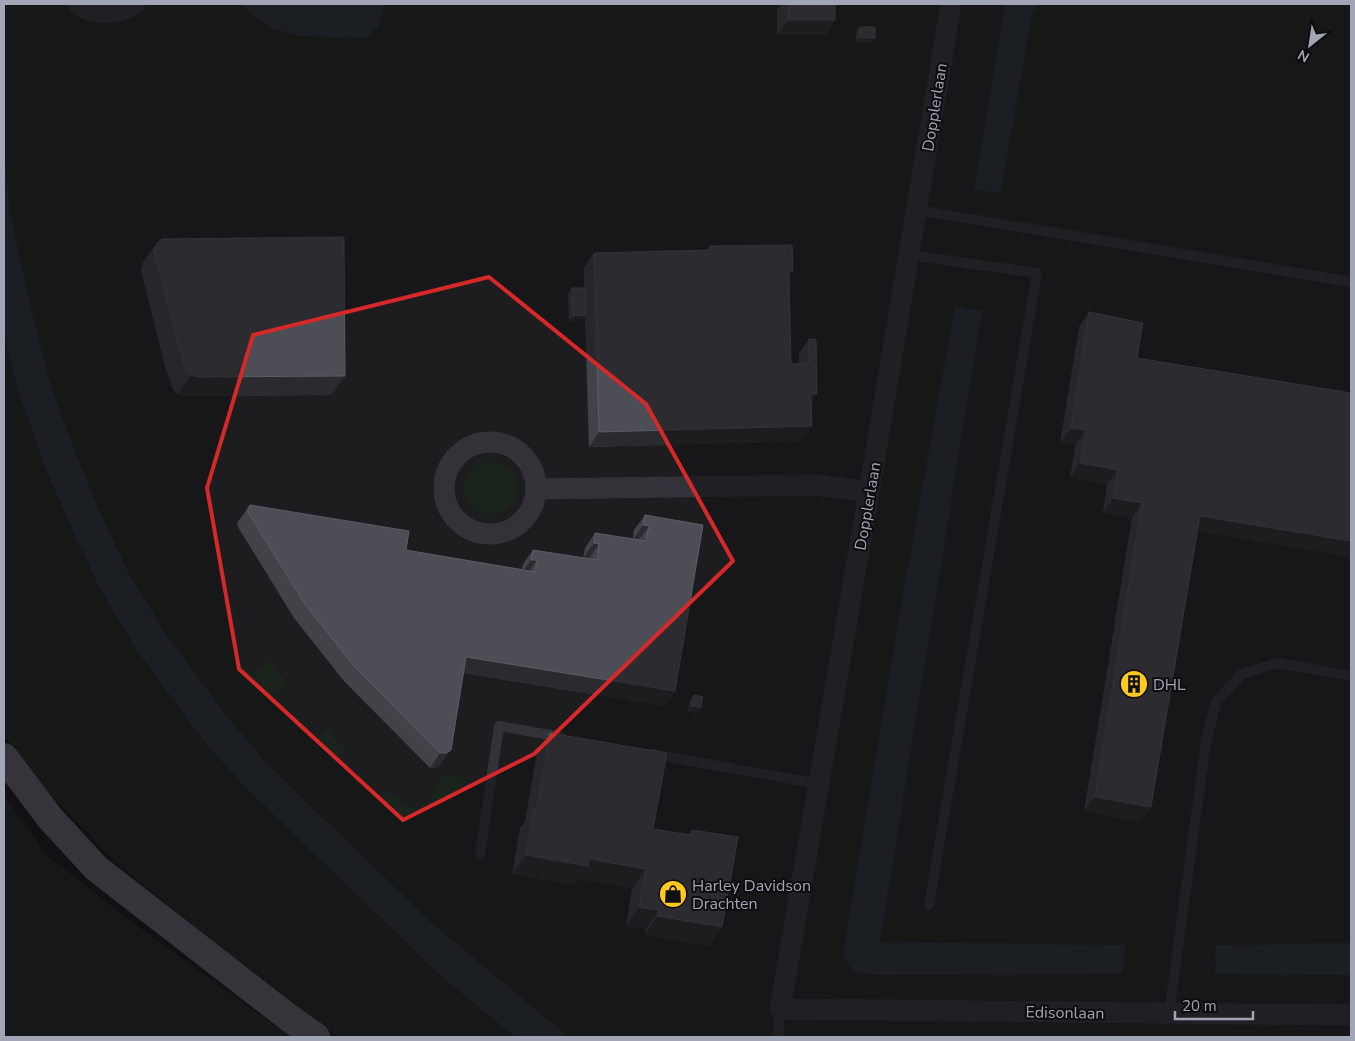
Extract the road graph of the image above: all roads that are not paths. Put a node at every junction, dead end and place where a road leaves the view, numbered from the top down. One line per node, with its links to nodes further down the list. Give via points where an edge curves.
1 (80, 4): 2 (street, via 99,13 118,12)
2 (135, 4)
3 (951, 4): 4 (street, Dopplerlaan)
4 (917, 210): 5 (street, Dopplerlaan); 6 (lane)
5 (909, 255): 8 (street, Dopplerlaan); 15 (lane, via 1038,273)
6 (1351, 282)
7 (536, 489): 7 (street, via 533,506 524,520 510,530 494,534 476,532 462,525 450,512 444,496 445,479 451,463 463,450 495,442 512,447 525,458 534,472); 8 (street, via 816,485)
8 (869, 492): 13 (street, Dopplerlaan)
9 (1351, 676): 17 (lane, via 1278,663 1242,674 1216,702 1206,742)
10 (576, 740): 14 (lane, via 499,726)
11 (644, 752): 13 (lane)
12 (4, 757): 19 (highway, via 50,818 96,868)
13 (819, 784): 16 (street, Dopplerlaan)
14 (480, 855)
15 (929, 904)
16 (780, 1009): 17 (street, Edisonlaan); 20 (lane)
17 (1169, 1013): 18 (street, Edisonlaan)
18 (1351, 1015)
19 (316, 1037)
20 (778, 1037)

